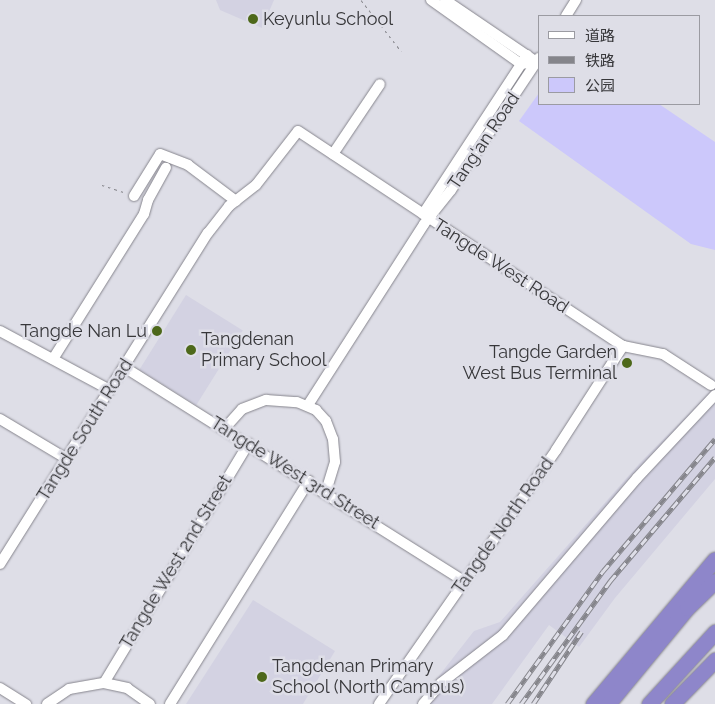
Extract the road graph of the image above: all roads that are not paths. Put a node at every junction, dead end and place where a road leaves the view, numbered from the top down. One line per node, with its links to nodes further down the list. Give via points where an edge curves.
1 (431, 0): 7 (street)
2 (445, 0): 5 (street)
3 (576, 0): 4 (street)
4 (567, 15)
5 (527, 54): 6 (street); 7 (street, Tang'an Road)
6 (537, 60): 7 (street); 14 (street, Tang'an Road)
7 (521, 64): 14 (street, Tang'an Road)
8 (380, 84): 10 (street)
9 (298, 131): 10 (street, Tangde West Road); 13 (street, Tangde South Road, via 256,184)
10 (333, 154): 14 (street, Tangde West Road)
11 (166, 168): 17 (street, via 144,214)
12 (134, 196): 13 (street, via 160,154 188,165)
13 (236, 201): 18 (street, Tangde South Road, via 208,233)
14 (426, 219): 16 (street, Tangde West Road); 22 (street)
15 (0, 331): 17 (street)
16 (623, 346): 19 (street, Tangde West Road, via 663,354); 32 (street, Tangde North Road, via 556,450)
17 (53, 359): 20 (street)
18 (124, 367): 20 (street, Tangde South Road); 24 (street, Tangde West 3rd Street)
19 (711, 385)
20 (110, 390): 26 (street, Tangde South Road)
21 (715, 395): 45 (street, via 637,478 503,636 441,683)
22 (308, 405): 24 (street, via 278,400 255,403 242,409); 28 (street, via 321,414 333,439 335,462)
23 (0, 419): 26 (street)
24 (225, 428): 25 (street, Tangde West 3rd Street)
25 (249, 443): 27 (street, Tangde West 3rd Street); 37 (street, Tangde West 2nd Street)
26 (67, 459): 31 (street, Tangde South Road)
27 (309, 480): 28 (street, Tangde West 3rd Street); 43 (street)
28 (326, 491): 32 (street, Tangde West 3rd Street)
29 (715, 546): 34 (highway)
30 (715, 559): 34 (highway)
31 (0, 564)
32 (464, 581): 44 (street, Tangde North Road)
33 (715, 581): 47 (highway, via 686,608)
34 (672, 608): 46 (highway)
35 (715, 632): 48 (highway)
36 (715, 660): 39 (highway)
37 (104, 682): 41 (street, via 69,689); 42 (street, via 127,688)
38 (0, 688): 40 (street)
39 (675, 703)
40 (26, 704)
41 (47, 704)
42 (150, 704)
43 (170, 704)
44 (379, 704)
45 (424, 704)
46 (594, 704)
47 (608, 704)
48 (649, 704)

